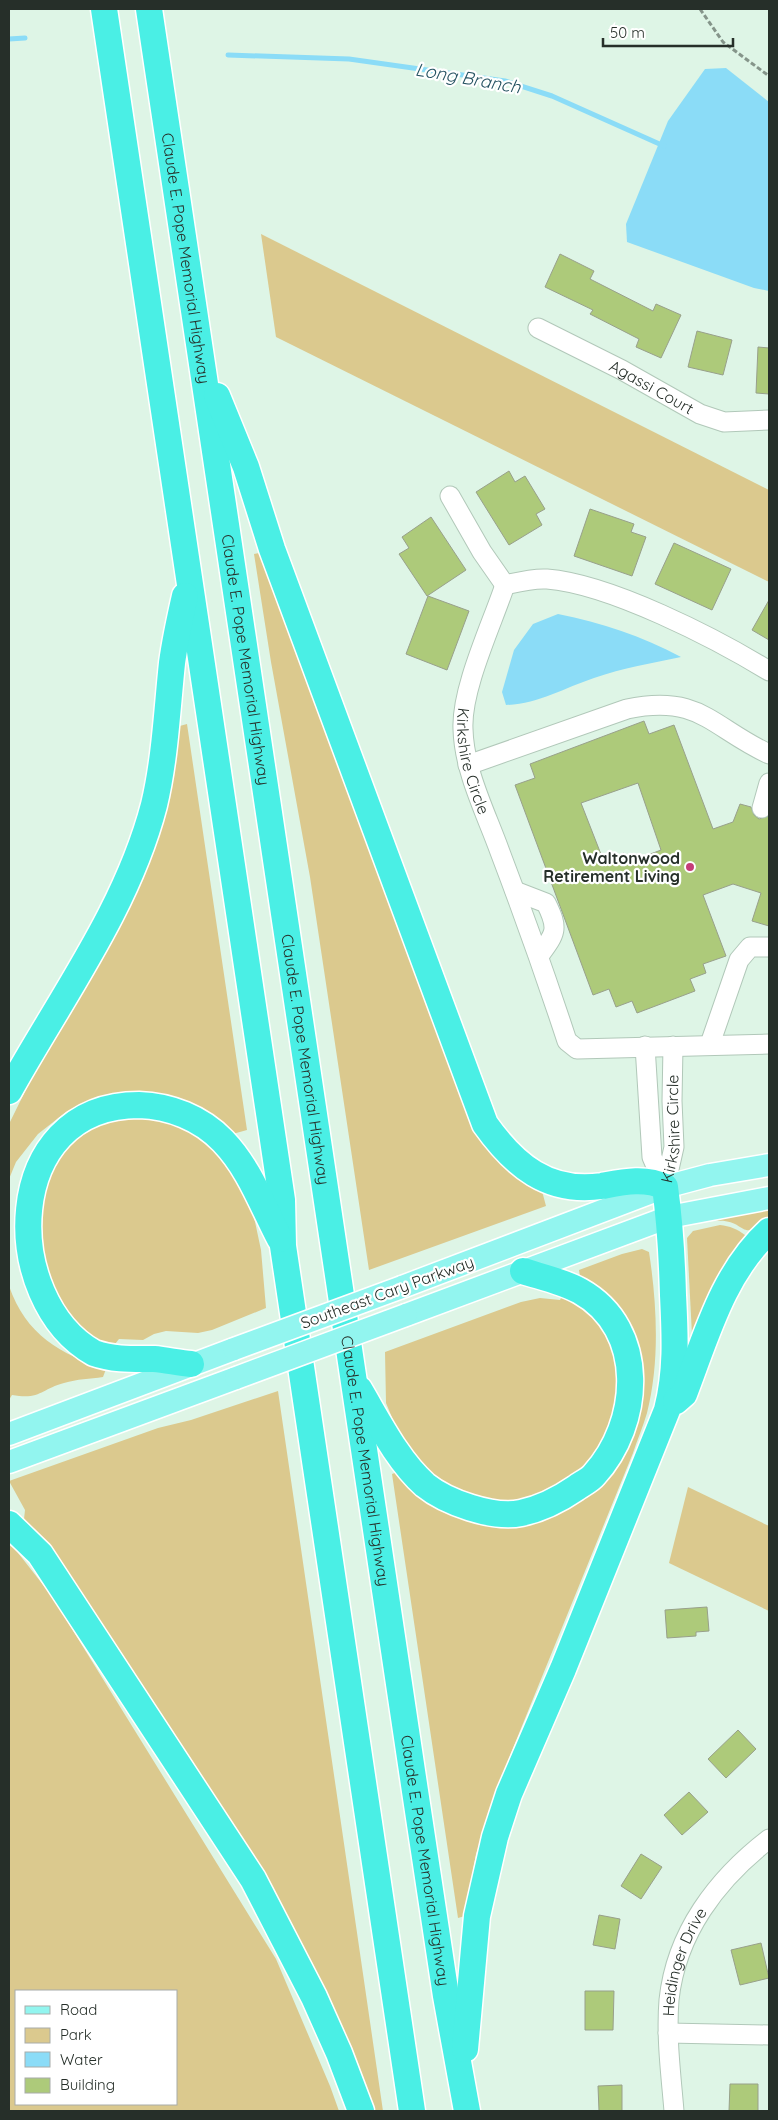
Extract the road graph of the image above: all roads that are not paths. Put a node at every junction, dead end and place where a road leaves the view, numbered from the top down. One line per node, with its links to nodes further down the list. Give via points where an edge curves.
1 (104, 9): 7 (highway)
2 (149, 9): 4 (highway, Claude E. Pope Memorial Highway)
3 (538, 328): 5 (street, Agassi Court, via 700,414 724,422)
4 (202, 360): 23 (highway, via 246,467 272,549 485,1124 502,1149 542,1180 573,1187 643,1181); 30 (highway, Claude E. Pope Memorial Highway)
5 (769, 420)
6 (450, 496): 8 (street)
7 (188, 576): 21 (highway, via 172,662 168,720 154,806 118,900); 27 (highway, via 282,1200)
8 (505, 585): 9 (street, via 546,579 590,588 678,623); 11 (street, Kirkshire Circle, via 476,664 464,711)
9 (769, 671)
10 (769, 754): 11 (street, via 691,709 649,704)
11 (468, 765): 14 (street, Kirkshire Circle)
12 (769, 783): 13 (street)
13 (762, 808)
14 (515, 891): 16 (street, Kirkshire Circle); 16 (street, via 546,903 555,920 553,938)
15 (769, 947): 18 (street, via 750,947 739,960)
16 (539, 956): 19 (street, Kirkshire Circle, via 568,1041 577,1049)
17 (769, 1043): 18 (street, Kirkshire Circle)
18 (710, 1044): 20 (street, Kirkshire Circle)
19 (645, 1046): 20 (street, Kirkshire Circle); 23 (street, Kirkshire Circle, via 652,1157)
20 (673, 1046): 23 (street, Kirkshire Circle, via 674,1147)
21 (9, 1091)
22 (769, 1165): 23 (main road, Southeast Cary Parkway)
23 (665, 1187): 25 (highway); 29 (main road, Southeast Cary Parkway, bridge)
24 (769, 1198): 25 (main road, Southeast Cary Parkway)
25 (669, 1217): 28 (main road, Southeast Cary Parkway); 31 (highway, via 676,1356)
26 (769, 1231): 31 (highway, via 738,1266 684,1394)
27 (283, 1246): 29 (highway, via 250,1176 235,1155 205,1126 180,1113 150,1106 105,1109 64,1128 32,1161 12,1206 9,1238 15,1271 37,1312 58,1333 95,1353 124,1360 154,1359); 40 (highway)
28 (523, 1271): 30 (highway, via 572,1288 598,1304 617,1328 629,1357 631,1387 624,1423 613,1448 593,1476 561,1498 520,1514 492,1513 446,1497 426,1485 409,1468); 33 (main road, Southeast Cary Parkway, bridge)
29 (191, 1364): 32 (main road, Southeast Cary Parkway)
30 (352, 1379): 38 (highway, Claude E. Pope Memorial Highway, via 446,1996)
31 (667, 1410): 38 (highway, via 564,1670 509,1794 495,1837 475,1925)
32 (9, 1434)
33 (9, 1462)
34 (9, 1524): 39 (highway, via 40,1554 253,1879 310,1988)
35 (769, 1839): 36 (street, Heidinger Drive, via 720,1884 692,1927 680,1954 671,1990)
36 (668, 2033): 37 (street); 42 (street, Heidinger Drive)
37 (769, 2035)
38 (462, 2079): 41 (highway, Claude E. Pope Memorial Highway)
39 (361, 2111)
40 (412, 2111)
41 (467, 2111)
42 (674, 2111)

